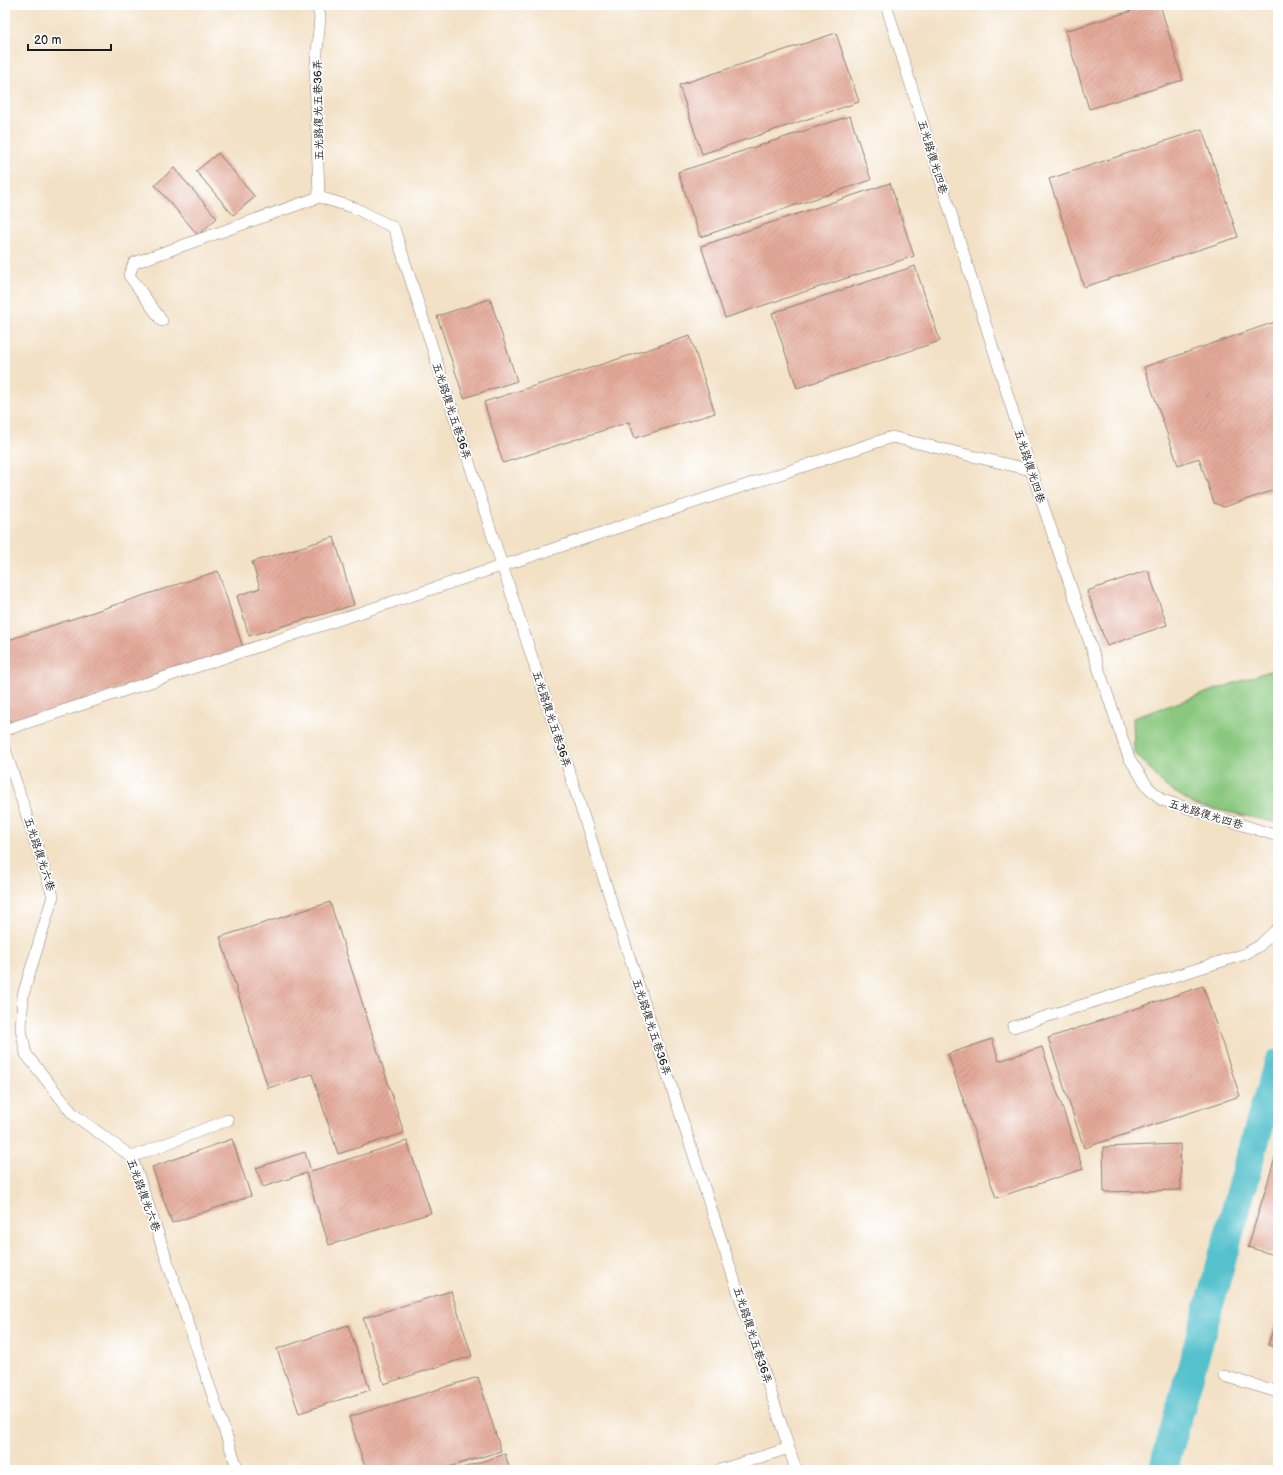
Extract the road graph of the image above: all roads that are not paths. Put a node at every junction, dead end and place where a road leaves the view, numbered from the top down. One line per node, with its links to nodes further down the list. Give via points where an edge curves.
1 (317, 5): 3 (lane, 五光路復光五巷36弄, via 320,17 315,74)
2 (886, 5): 5 (lane, 五光路復光四巷)
3 (319, 197): 4 (lane, via 134,263 129,275); 6 (lane, 五光路復光五巷36弄, via 356,208 394,228)
4 (162, 321)
5 (1031, 470): 6 (lane, via 892,437); 9 (lane, 五光路復光四巷, via 1129,758 1148,787 1162,800)
6 (502, 565): 7 (lane); 16 (lane, 五光路復光五巷36弄)
7 (5, 730)
8 (5, 749): 13 (lane, 五光路復光六巷, via 53,896 23,996 21,1029 26,1054 73,1114)
9 (1278, 836)
10 (1278, 928): 11 (lane, via 1259,946 1245,954)
11 (1013, 1027)
12 (228, 1120): 13 (lane)
13 (132, 1157): 17 (lane, 五光路復光六巷)
14 (1224, 1376): 15 (lane)
15 (1278, 1392)
16 (789, 1448): 18 (lane); 19 (lane, 五光路復光五巷36弄)
17 (238, 1470)
18 (720, 1470)
19 (796, 1470)

